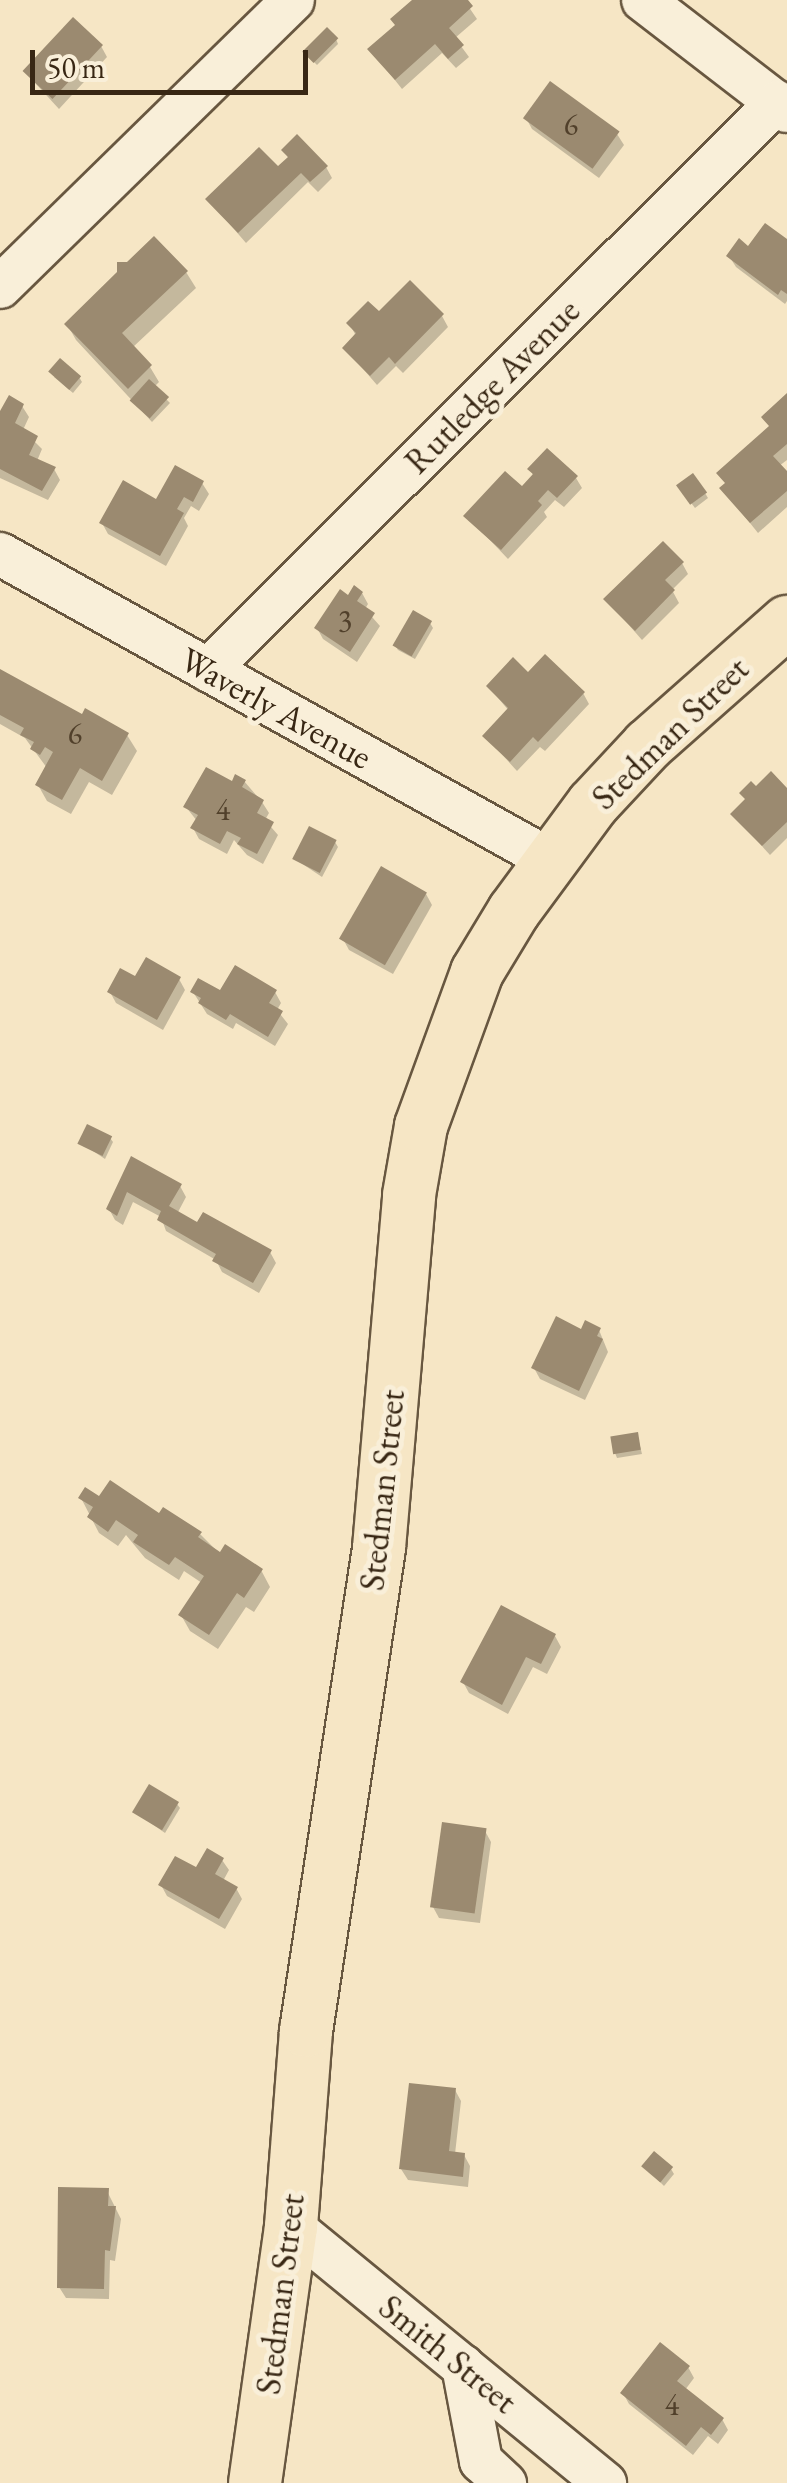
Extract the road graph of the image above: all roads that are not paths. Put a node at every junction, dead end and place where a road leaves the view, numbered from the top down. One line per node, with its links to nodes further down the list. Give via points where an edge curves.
1 (293, 0): 4 (street)
2 (644, 0): 3 (street)
3 (782, 106): 7 (street, Rutledge Avenue)
4 (0, 287)
5 (0, 554): 7 (street, Waverly Avenue)
6 (787, 622): 8 (main road, Stedman Street, via 648,745)
7 (208, 670): 8 (street, Waverly Avenue)
8 (552, 861): 9 (main road, Stedman Street, via 477,972 421,1126 409,1194 379,1548 306,2031)
9 (291, 2226): 10 (street, Smith Street); 11 (main road, Stedman Street)
10 (462, 2366): 12 (street, via 482,2461); 13 (street, Smith Street)
11 (255, 2483)
12 (504, 2483)
13 (605, 2483)

